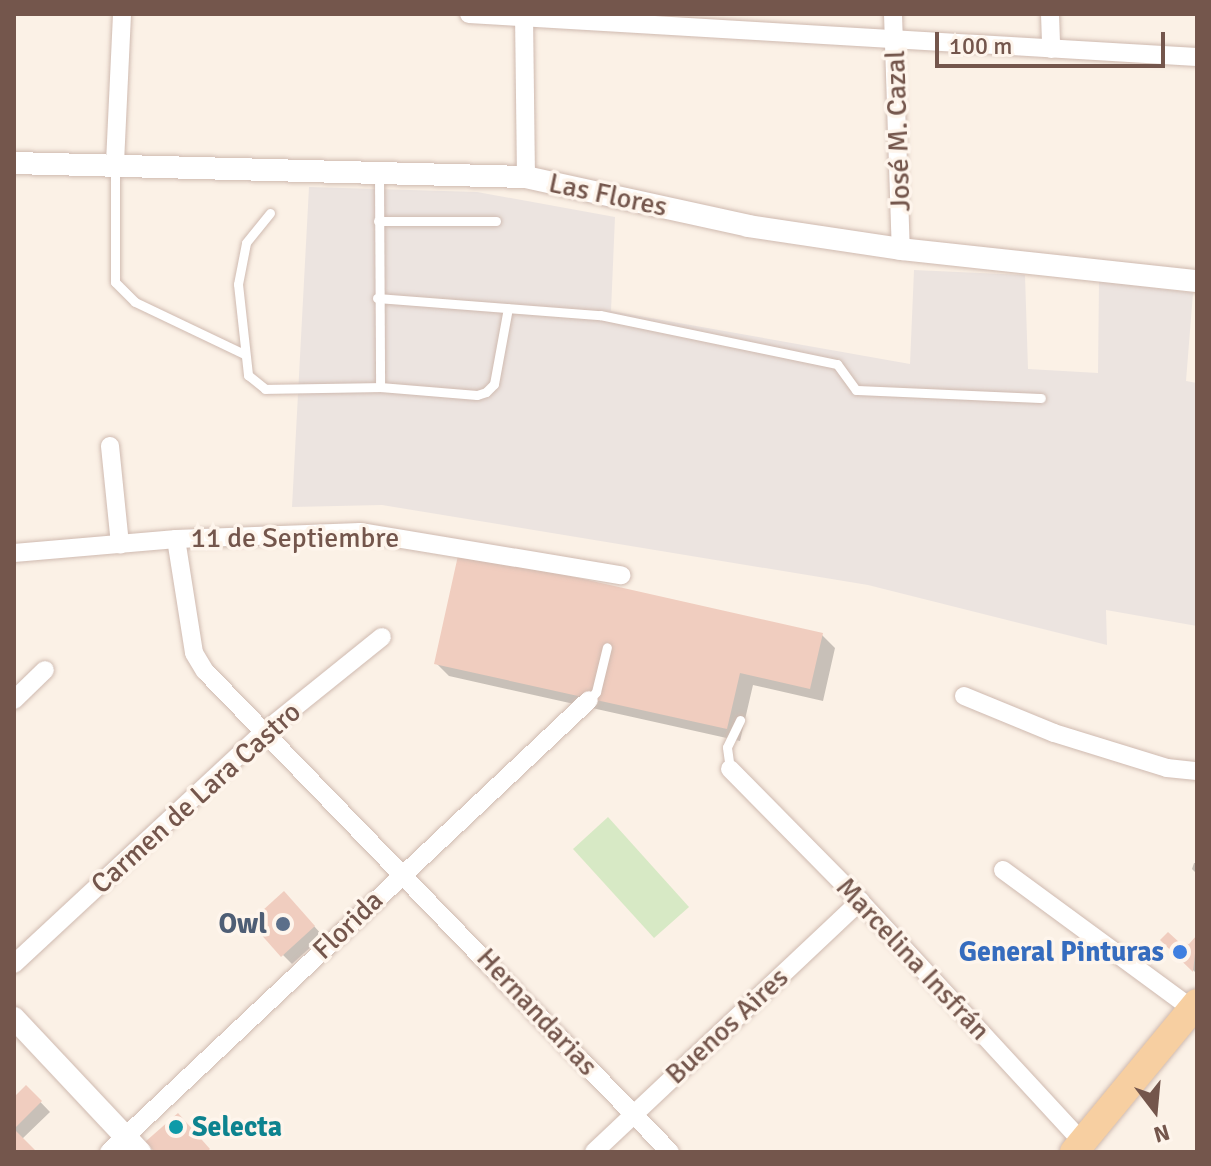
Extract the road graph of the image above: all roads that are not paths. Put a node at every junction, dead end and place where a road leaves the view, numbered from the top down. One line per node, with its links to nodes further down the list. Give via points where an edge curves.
1 (122, 14): 11 (street)
2 (469, 14): 5 (street)
3 (893, 14): 7 (street, José M. Cazal)
4 (1050, 14): 8 (street)
5 (524, 16): 6 (street); 13 (street)
6 (710, 22): 7 (street)
7 (897, 43): 8 (street); 17 (street, José M. Cazal)
8 (1051, 49): 9 (street)
9 (1197, 57)
10 (14, 163): 11 (street, Las Flores)
11 (115, 163): 12 (street, Las Flores); 21 (lane, via 115,282 135,302)
12 (379, 171): 13 (street, Las Flores); 15 (lane)
13 (526, 177): 17 (street, Las Flores, via 748,226)
14 (270, 213): 21 (lane, via 246,243 238,284)
15 (378, 221): 16 (lane); 19 (lane)
16 (496, 221)
17 (901, 249): 18 (street, Las Flores)
18 (1197, 281)
19 (377, 298): 20 (lane); 22 (lane)
20 (508, 308): 22 (lane, via 494,384 486,392); 23 (lane, via 600,315 837,364 856,390)
21 (244, 354): 22 (lane, via 248,375 265,389)
22 (380, 387)
23 (1041, 398)
24 (110, 446): 26 (street)
25 (176, 539): 26 (street, 11 de Septiembre); 28 (street, 11 de Septiembre, via 360,532); 36 (street, Hernandarias, via 194,653)
26 (120, 544): 27 (street, 11 de Septiembre)
27 (14, 553)
28 (621, 575)
29 (382, 637): 36 (street, Carmen de Lara Castro)
30 (607, 647): 34 (lane, via 596,692)
31 (45, 670): 33 (street)
32 (964, 696): 38 (street, via 1054,733 1167,768)
33 (14, 700)
34 (589, 700): 40 (street, Florida)
35 (740, 720): 37 (lane, via 727,747)
36 (265, 731): 40 (street, Hernandarias); 42 (street, Carmen de Lara Castro)
37 (730, 769): 41 (street, Marcelina Insfrán)
38 (1197, 771)
39 (1003, 870): 43 (street)
40 (404, 872): 45 (street, Hernandarias); 46 (street, Florida)
41 (860, 901): 45 (street, Buenos Aires); 47 (street, Marcelina Insfrán)
42 (14, 964)
43 (1195, 1006): 47 (main road)
44 (14, 1018): 46 (street)
45 (634, 1115): 48 (street, Buenos Aires); 49 (street, Hernandarias)
46 (125, 1147)
47 (1083, 1149)
48 (594, 1152)
49 (670, 1152)

